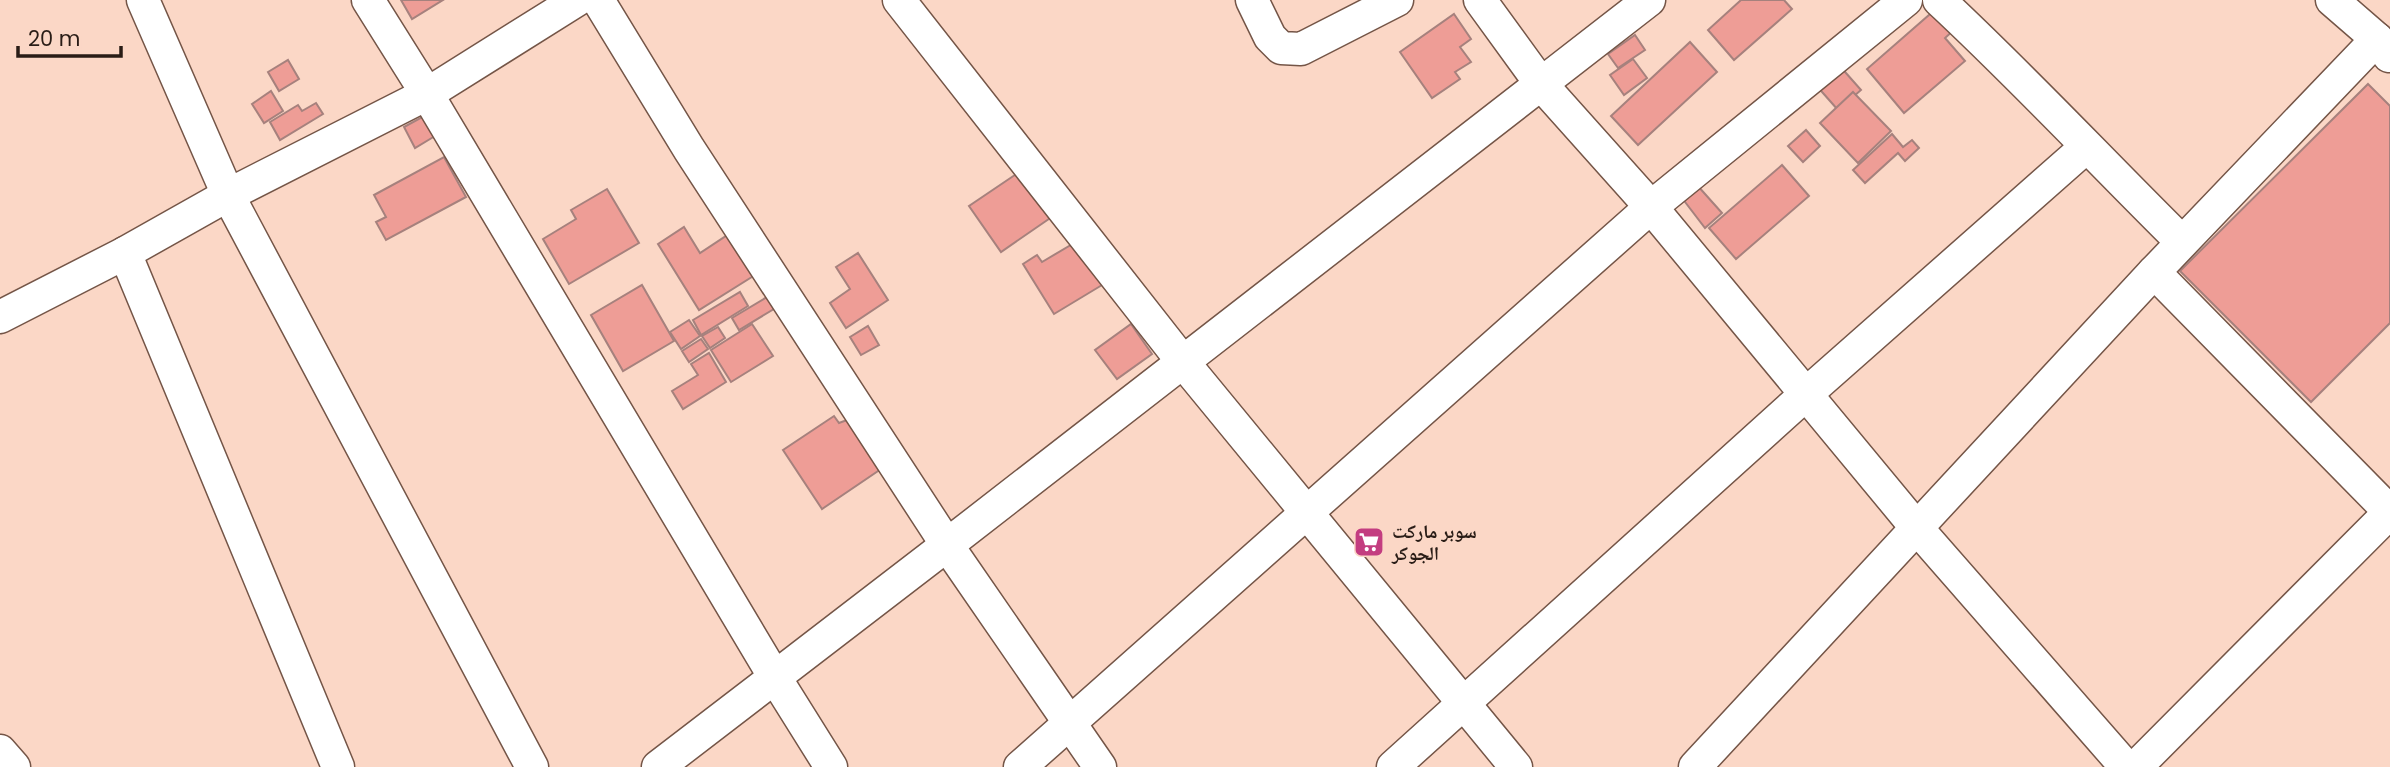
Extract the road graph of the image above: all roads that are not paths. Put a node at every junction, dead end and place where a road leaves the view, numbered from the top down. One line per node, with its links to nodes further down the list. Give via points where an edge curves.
1 (143, 0): 17 (street)
2 (368, 0): 15 (street)
3 (577, 0): 15 (street)
4 (598, 0): 28 (street, via 689,149)
5 (899, 0): 23 (street)
6 (1252, 0): 7 (street, via 1270,37 1281,48 1301,49)
7 (1397, 0)
8 (1480, 0): 14 (street)
9 (1649, 0): 14 (street)
10 (1906, 0): 18 (street)
11 (1940, 0): 16 (street)
12 (2332, 0): 13 (street)
13 (2383, 48): 19 (street)
14 (1541, 83): 18 (street); 23 (street)
15 (428, 94): 17 (street); 29 (street)
16 (2086, 147): 19 (street); 24 (street)
17 (228, 195): 20 (street); 35 (street)
18 (1651, 207): 24 (street); 26 (street)
19 (2182, 242): 21 (street)
20 (125, 253): 22 (street); 34 (street)
21 (2154, 272): 25 (street); 27 (street)
22 (0, 317)
23 (1183, 362): 26 (street); 28 (street)
24 (1805, 395): 27 (street); 30 (street)
25 (2390, 512): 44 (street)
26 (1306, 514): 30 (street); 31 (street)
27 (1916, 527): 42 (street); 43 (street)
28 (947, 545): 29 (street); 31 (street)
29 (774, 676): 36 (street); 37 (street)
30 (1463, 703): 40 (street); 41 (street)
31 (1072, 723): 38 (street); 39 (street)
32 (0, 751): 33 (street)
33 (14, 767)
34 (338, 767)
35 (532, 767)
36 (657, 767)
37 (831, 767)
38 (1020, 767)
39 (1100, 767)
40 (1393, 767)
41 (1516, 767)
42 (1695, 767)
43 (2126, 767)
44 (2136, 767)

